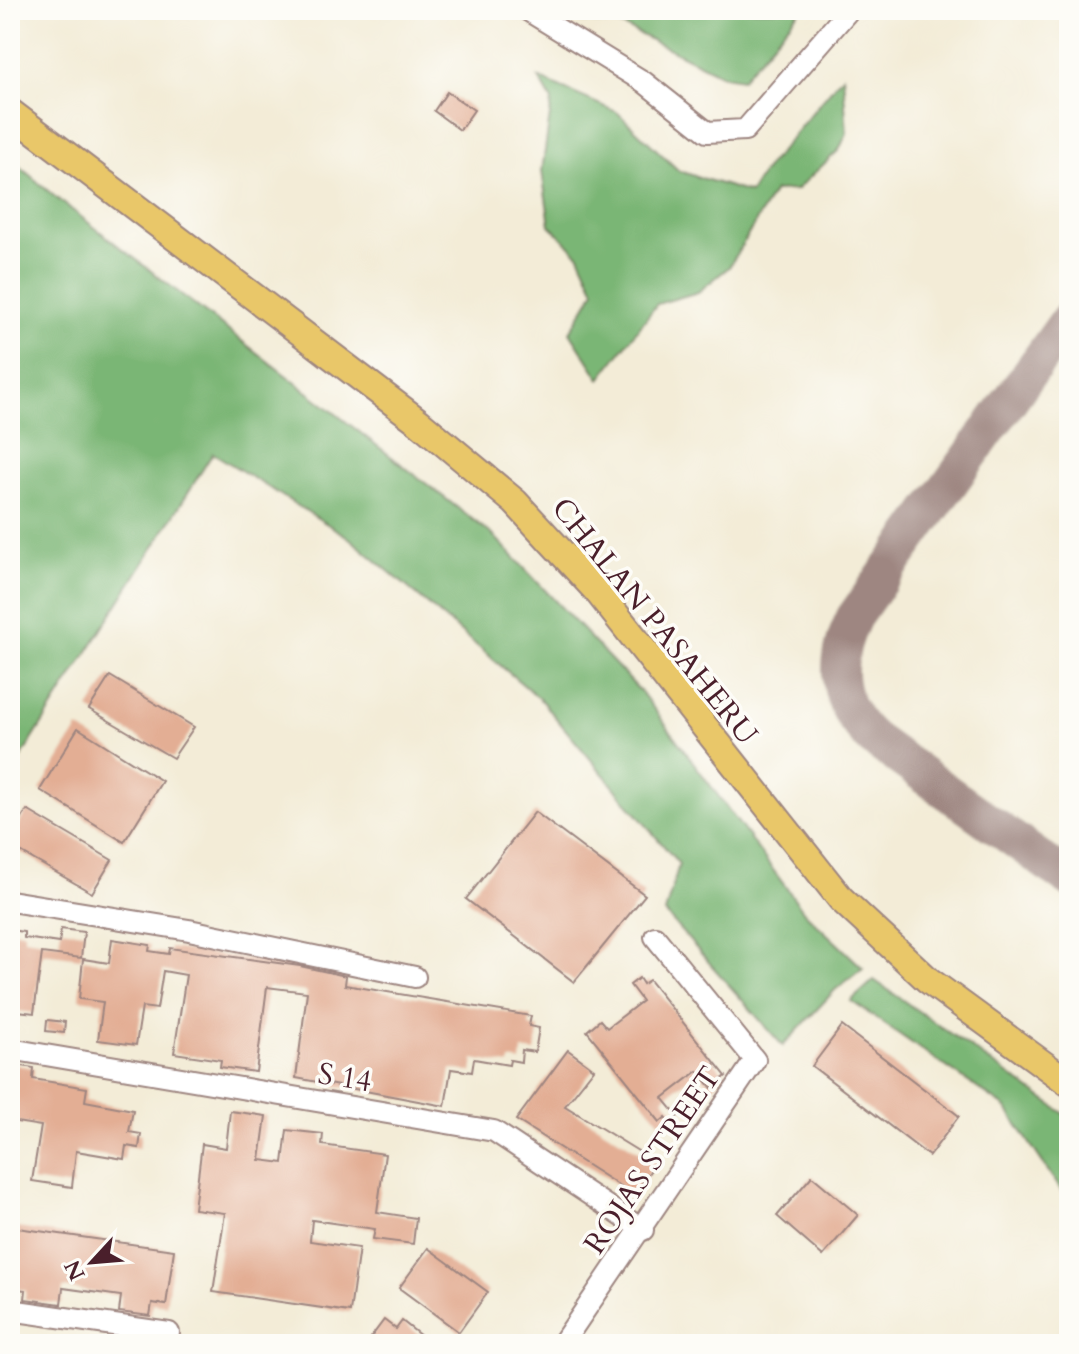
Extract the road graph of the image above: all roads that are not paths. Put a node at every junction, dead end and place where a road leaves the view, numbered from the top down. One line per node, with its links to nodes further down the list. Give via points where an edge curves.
1 (527, 10): 2 (street, via 644,82 707,132 745,130)
2 (849, 10)
3 (1064, 10): 4 (street)
4 (1069, 14)
5 (10, 112): 10 (main road, CHALAN PASAHERU, via 407,412 515,502 614,611 841,899 928,980)
6 (10, 901): 8 (street, via 189,930)
7 (655, 937): 11 (street, ROJAS STREET, via 755,1060)
8 (415, 977)
9 (10, 1049): 11 (street, S 14, via 494,1131)
10 (1069, 1083)
11 (643, 1230): 14 (street, ROJAS STREET)
12 (10, 1310): 13 (street)
13 (169, 1333)
14 (562, 1344)

